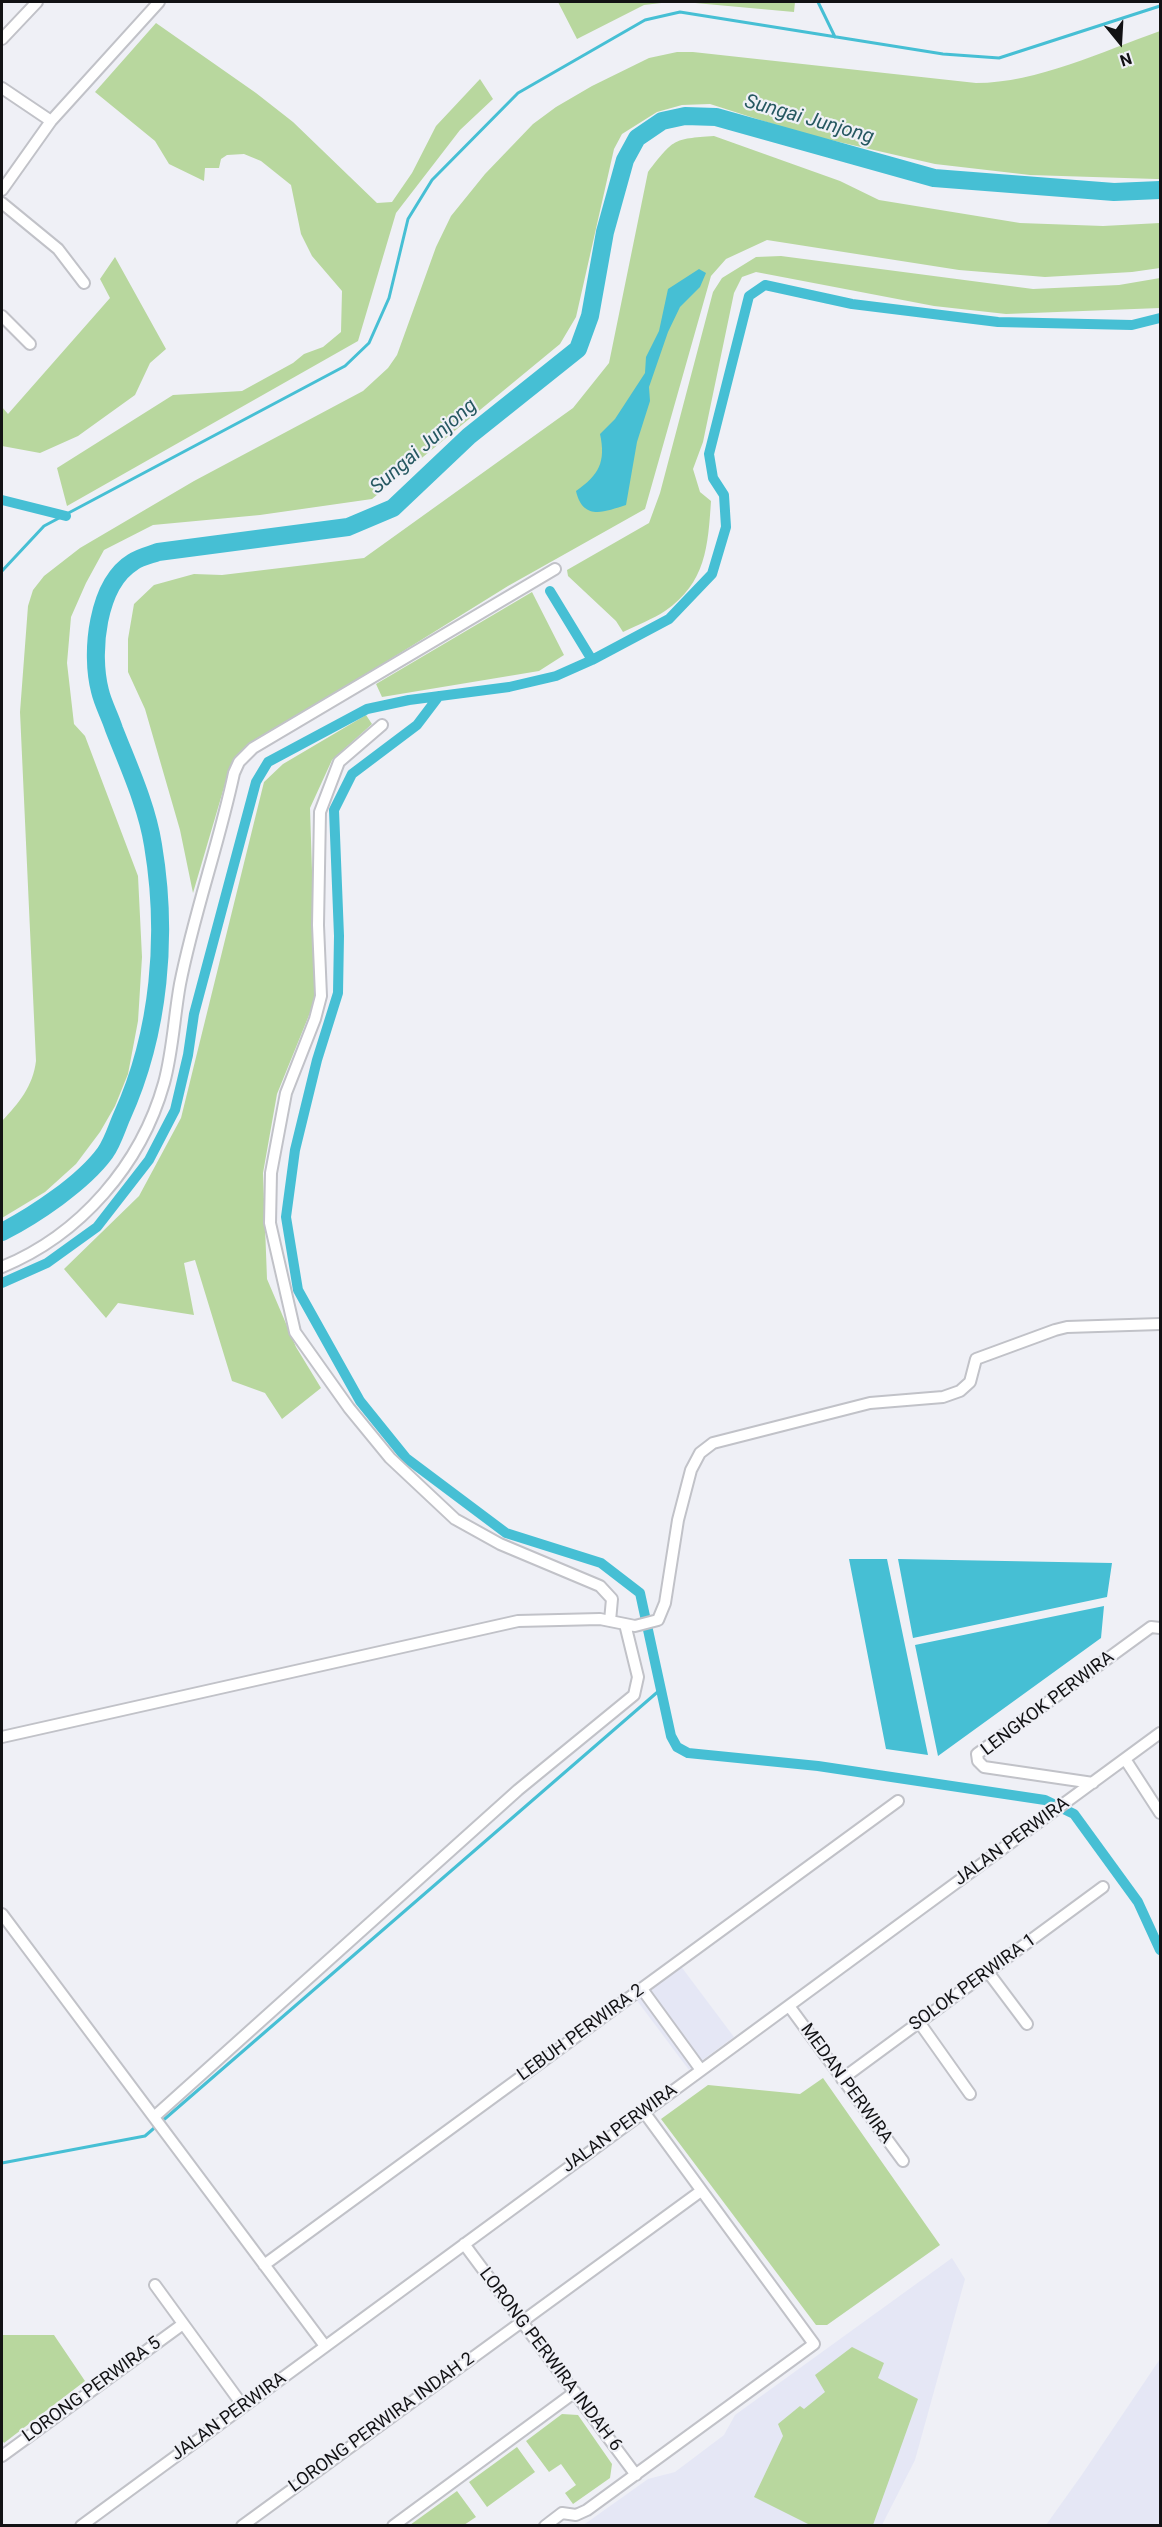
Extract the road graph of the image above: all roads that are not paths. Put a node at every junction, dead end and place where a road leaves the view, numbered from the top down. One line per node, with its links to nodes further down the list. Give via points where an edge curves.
1 (37, 2): 3 (street)
2 (153, 4): 5 (street)
3 (2, 39)
4 (2, 88): 5 (street)
5 (51, 121): 6 (street)
6 (2, 190)
7 (2, 203): 8 (street, via 58,249)
8 (84, 284)
9 (2, 316): 10 (street)
10 (30, 344)
11 (555, 569): 13 (street, via 253,748 239,762 180,984 172,1046 152,1119 133,1154 83,1215 50,1243)
12 (382, 725): 15 (street, via 339,762 320,812 321,996 286,1093 272,1173 270,1223 295,1332 390,1458 456,1519 500,1544 600,1586 612,1599)
13 (2, 1267)
14 (1161, 1324): 16 (street, via 1055,1330 976,1359 970,1382 944,1397 870,1403 713,1443 700,1454 691,1470 678,1520 665,1603 658,1620)
15 (610, 1621): 16 (street); 19 (street, via 518,1621)
16 (630, 1625): 35 (street, via 638,1677 634,1695 518,1790)
17 (1161, 1628): 21 (street, LENGKOK PERWIRA, via 1151,1627 977,1754 984,1767)
18 (1161, 1734): 20 (street, JALAN PERWIRA)
19 (2, 1737)
20 (1125, 1760): 21 (street, JALAN PERWIRA); 23 (street)
21 (1093, 1783): 28 (street, JALAN PERWIRA)
22 (898, 1801): 27 (street, LEBUH PERWIRA 2)
23 (1161, 1813)
24 (1103, 1887): 26 (street, SOLOK PERWIRA 1)
25 (2, 1914): 35 (street)
26 (988, 1972): 29 (street, SOLOK PERWIRA 1); 30 (street)
27 (642, 1989): 31 (street); 39 (street, LEBUH PERWIRA 2)
28 (789, 2006): 31 (street, JALAN PERWIRA); 32 (street, MEDAN PERWIRA)
29 (919, 2022): 32 (street, SOLOK PERWIRA 1); 33 (street)
30 (1027, 2024)
31 (701, 2070): 34 (street, JALAN PERWIRA)
32 (842, 2079): 36 (street, MEDAN PERWIRA)
33 (970, 2094)
34 (644, 2112): 37 (street); 38 (street, JALAN PERWIRA)
35 (155, 2118): 39 (street)
36 (903, 2161)
37 (701, 2191): 41 (street, LORONG PERWIRA INDAH 2); 47 (street, via 814,2344)
38 (464, 2244): 41 (street, LORONG PERWIRA INDAH 6); 43 (street, JALAN PERWIRA)
39 (264, 2265): 43 (street)
40 (155, 2285): 42 (street)
41 (521, 2321): 44 (street, LORONG PERWIRA INDAH 6); 49 (street, LORONG PERWIRA INDAH 2)
42 (183, 2324): 45 (street); 46 (street, LORONG PERWIRA 5)
43 (325, 2346): 45 (street, JALAN PERWIRA)
44 (574, 2392): 47 (street, LORONG PERWIRA INDAH 6); 50 (street)
45 (243, 2406): 48 (street, JALAN PERWIRA)
46 (2, 2456)
47 (636, 2475): 51 (street, via 587,2510 576,2515 562,2513)
48 (81, 2526)
49 (242, 2526)
50 (393, 2526)
51 (545, 2526)

